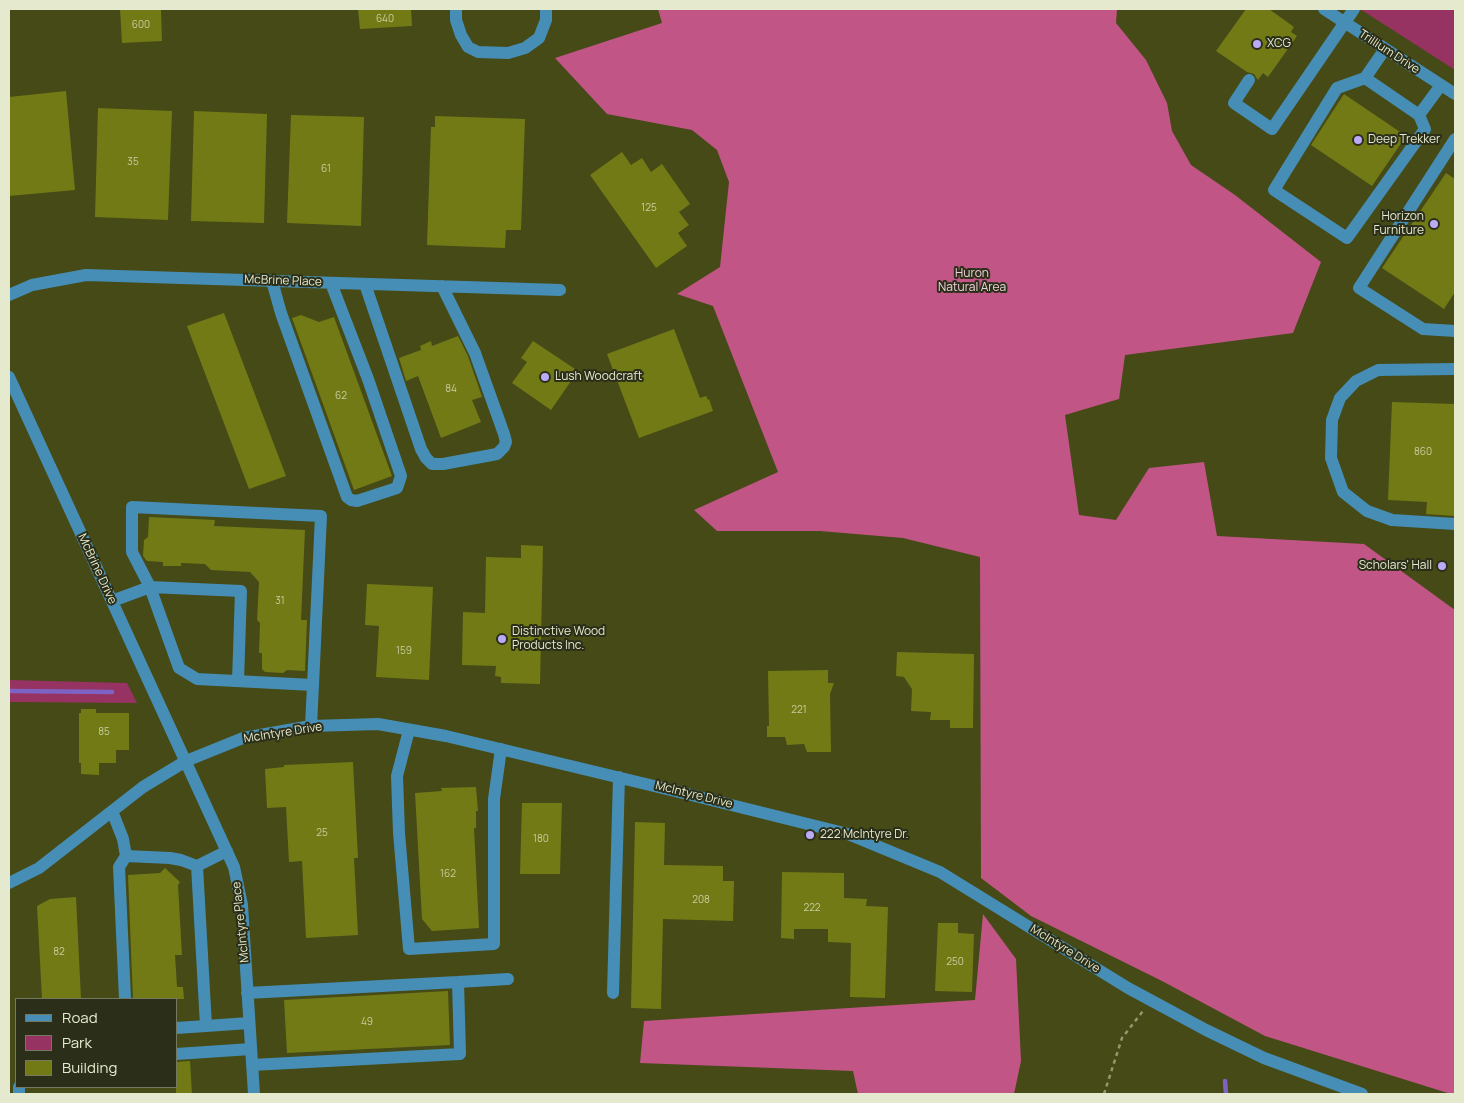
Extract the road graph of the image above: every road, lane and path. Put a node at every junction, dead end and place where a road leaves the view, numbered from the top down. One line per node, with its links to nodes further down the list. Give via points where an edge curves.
1 (456, 9): 2 (street, via 461,36 468,47 478,52 508,53 525,48 538,38 546,20)
2 (546, 9)
3 (1324, 9): 5 (street, Trillium Drive)
4 (1354, 9): 5 (street)
5 (1344, 22): 6 (street, Trillium Drive); 8 (street, via 1272,129 1234,103)
6 (1385, 49): 7 (street); 9 (street, Trillium Drive)
7 (1365, 78): 11 (street); 11 (street, via 1337,88 1274,190 1348,238 1424,129)
8 (1249, 80)
9 (1441, 85): 10 (street, Trillium Drive); 11 (street)
10 (1455, 94)
11 (1419, 115)
12 (1455, 138): 19 (street, via 1359,288 1423,329)
13 (272, 281): 14 (street, McBrine Place); 14 (street, via 347,497 357,501 397,488 401,476); 18 (street, McBrine Place, via 86,275 32,285)
14 (331, 283): 15 (street, McBrine Place)
15 (365, 284): 16 (street, McBrine Place); 16 (street, via 421,449 432,464 497,454 506,442 475,353)
16 (442, 286): 17 (street, McBrine Place)
17 (560, 290)
18 (9, 295)
19 (1455, 330)
20 (1455, 369): 22 (street, via 1378,370 1356,381 1340,398 1332,420 1331,458 1343,492 1367,510 1392,520)
21 (9, 377): 24 (street, McBrine Drive)
22 (1455, 524)
23 (150, 587): 24 (street); 25 (street, via 179,668 197,679); 25 (street, via 241,591); 26 (street, via 132,552 132,507 321,516)
24 (112, 601): 30 (street, McBrine Drive)
25 (238, 681): 26 (street)
26 (313, 685): 27 (street)
27 (311, 726): 28 (street, McIntyre Drive, via 378,724); 30 (street, McIntyre Drive, via 243,738)
28 (409, 730): 29 (street, McIntyre Drive); 29 (street, via 397,776 408,949 494,944 494,799)
29 (501, 750): 31 (street, McIntyre Drive)
30 (186, 761): 32 (street, McIntyre Drive, via 143,787); 33 (street, McIntyre Place)
31 (619, 777): 40 (street); 42 (street, McIntyre Drive, via 848,834 922,864)
32 (112, 811): 34 (street); 36 (street, McIntyre Drive, via 40,868)
33 (227, 851): 35 (street); 39 (street, McIntyre Place, via 242,905)
34 (126, 856): 35 (street, via 170,858); 41 (street, via 119,867)
35 (197, 866): 44 (street)
36 (9, 883)
37 (508, 979): 38 (street)
38 (458, 982): 39 (street); 48 (street, via 460,1054)
39 (247, 993): 43 (street, McIntyre Place)
40 (612, 993)
41 (125, 998)
42 (1151, 1000): 50 (path, via 1122,1038); 51 (street, McIntyre Drive, via 1264,1058)
43 (249, 1023): 44 (street); 46 (street, McIntyre Place)
44 (206, 1026): 45 (street)
45 (178, 1028)
46 (251, 1049): 47 (street); 48 (street, McIntyre Place)
47 (178, 1054)
48 (252, 1065): 49 (street, McIntyre Place)
49 (254, 1094)
50 (1104, 1094)
51 (1362, 1094)

